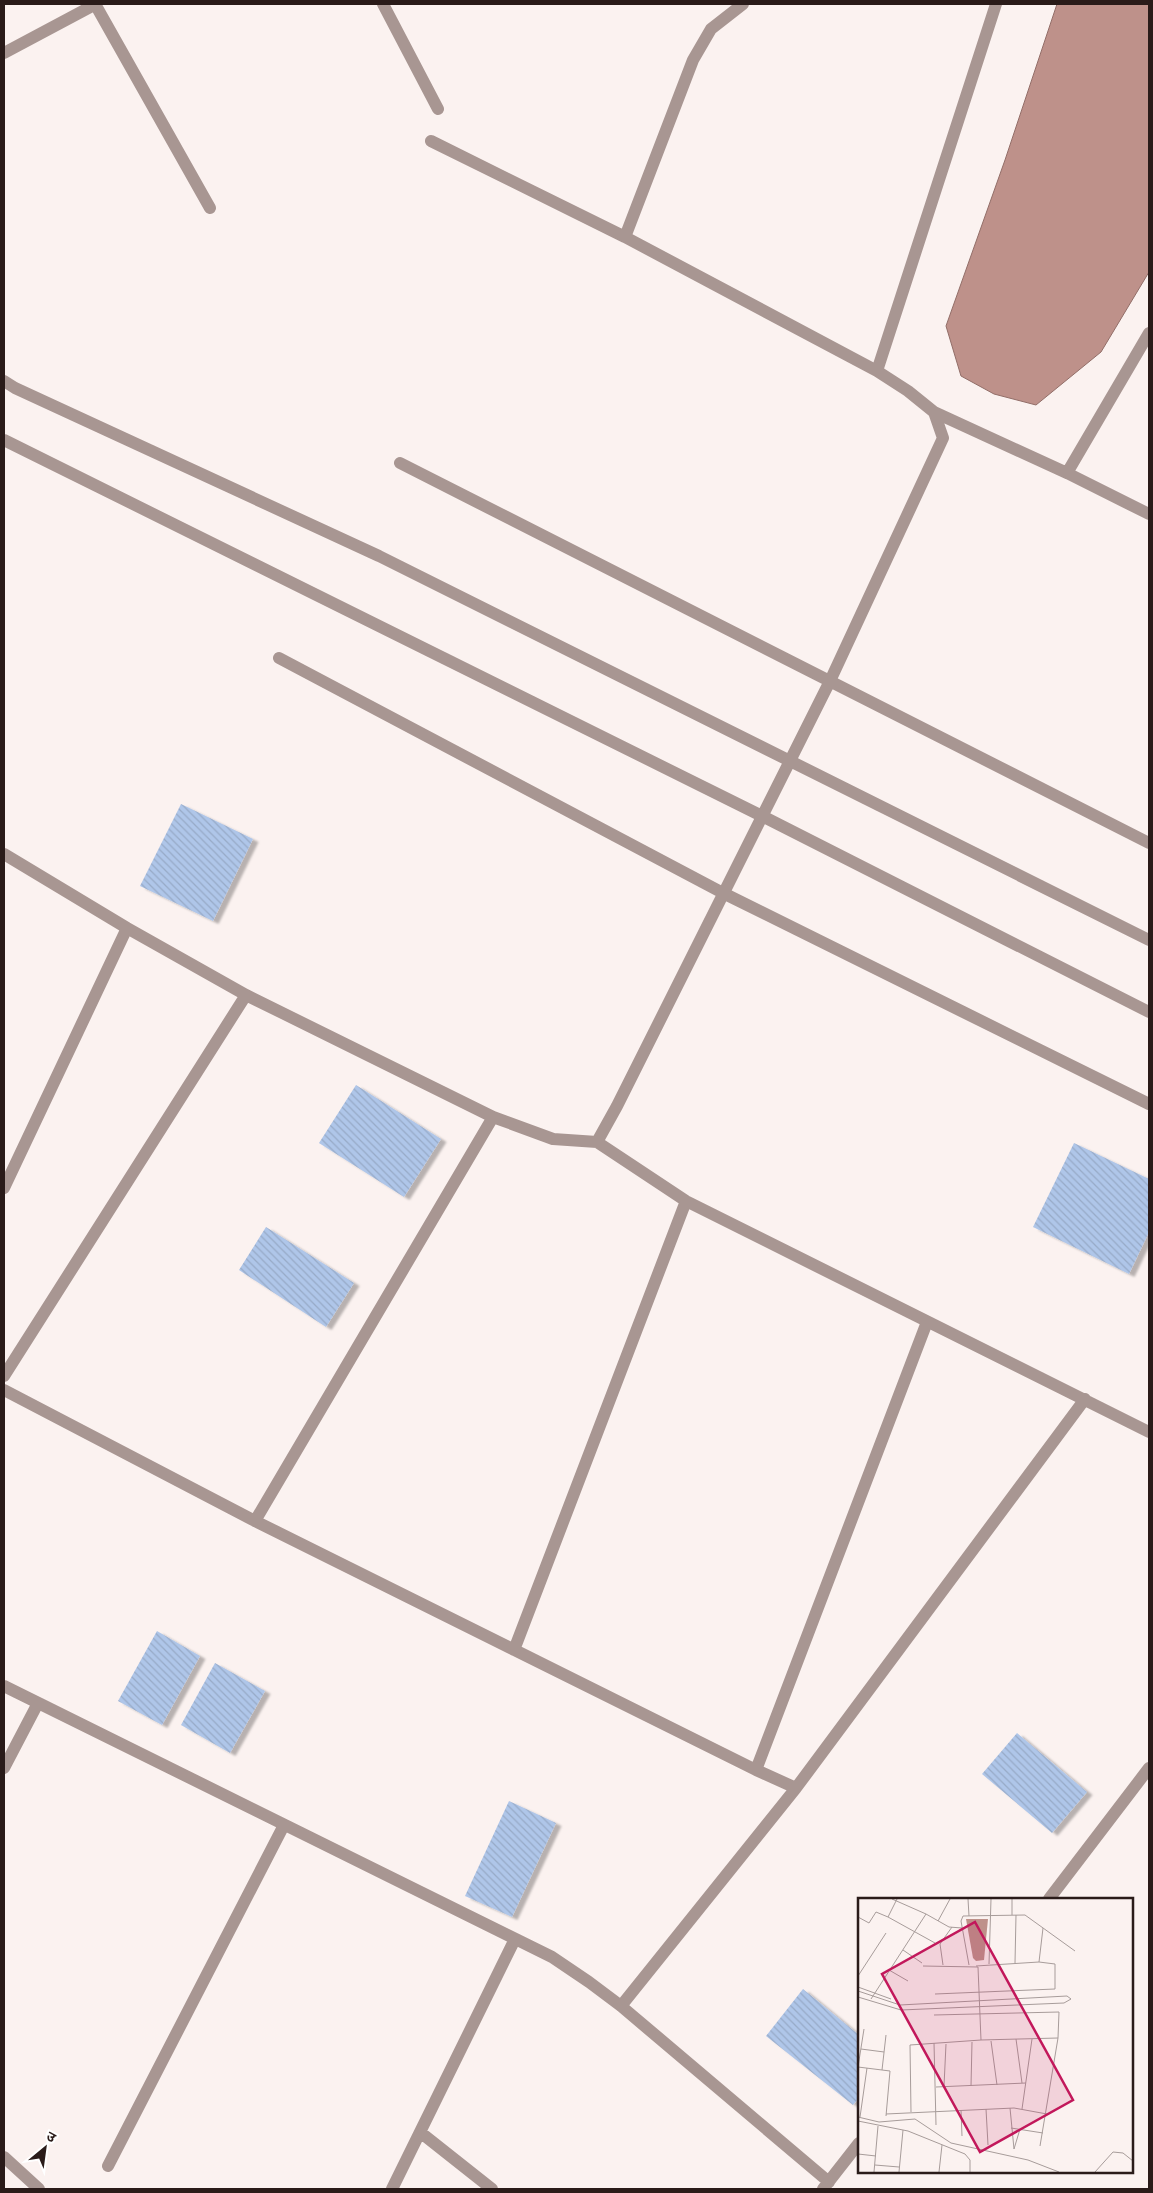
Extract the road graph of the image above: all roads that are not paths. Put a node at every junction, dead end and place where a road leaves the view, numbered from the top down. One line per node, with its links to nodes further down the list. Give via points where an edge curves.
1 (95, 4): 5 (street); 8 (street)
2 (383, 4): 6 (street)
3 (743, 4): 9 (street, via 711,29 693,60)
4 (996, 4): 11 (street)
5 (4, 53)
6 (438, 109)
7 (431, 141): 9 (street)
8 (210, 208)
9 (625, 237): 11 (street)
10 (1149, 333): 16 (street)
11 (877, 371): 13 (street)
12 (4, 381): 20 (street, via 379,556)
13 (934, 412): 16 (street); 19 (street, via 943,438)
14 (4, 440): 21 (street)
15 (400, 463): 19 (street)
16 (1067, 473): 17 (street)
17 (1149, 514)
18 (280, 658): 24 (street)
19 (830, 681): 20 (street); 22 (street)
20 (791, 761): 21 (street); 26 (street)
21 (762, 816): 24 (street); 28 (street)
22 (1149, 842)
23 (4, 854): 25 (street)
24 (723, 893): 29 (street); 31 (street)
25 (127, 928): 27 (street); 32 (street)
26 (1149, 940)
27 (246, 995): 30 (street); 35 (street)
28 (1149, 1012)
29 (1149, 1104)
30 (493, 1117): 31 (street, via 553,1139); 39 (street)
31 (597, 1142): 33 (street)
32 (4, 1188)
33 (686, 1201): 34 (street); 40 (street)
34 (927, 1322): 37 (street); 45 (street)
35 (4, 1376)
36 (4, 1390): 39 (street)
37 (1086, 1399): 38 (street); 46 (street)
38 (1149, 1432)
39 (256, 1521): 40 (street)
40 (514, 1650): 45 (street)
41 (4, 1686): 42 (street)
42 (38, 1703): 43 (street); 47 (street)
43 (4, 1768)
44 (1149, 1768): 48 (street)
45 (756, 1770): 46 (street)
46 (796, 1788): 50 (street)
47 (284, 1825): 49 (street); 54 (street)
48 (1050, 1898)
49 (515, 1939): 50 (street, via 552,1957); 51 (street)
50 (621, 2006): 55 (street)
51 (420, 2132): 57 (street); 58 (street)
52 (858, 2144): 55 (street)
53 (4, 2157): 56 (street)
54 (108, 2166)
55 (826, 2186)
56 (39, 2189)
57 (392, 2189)
58 (492, 2189)

